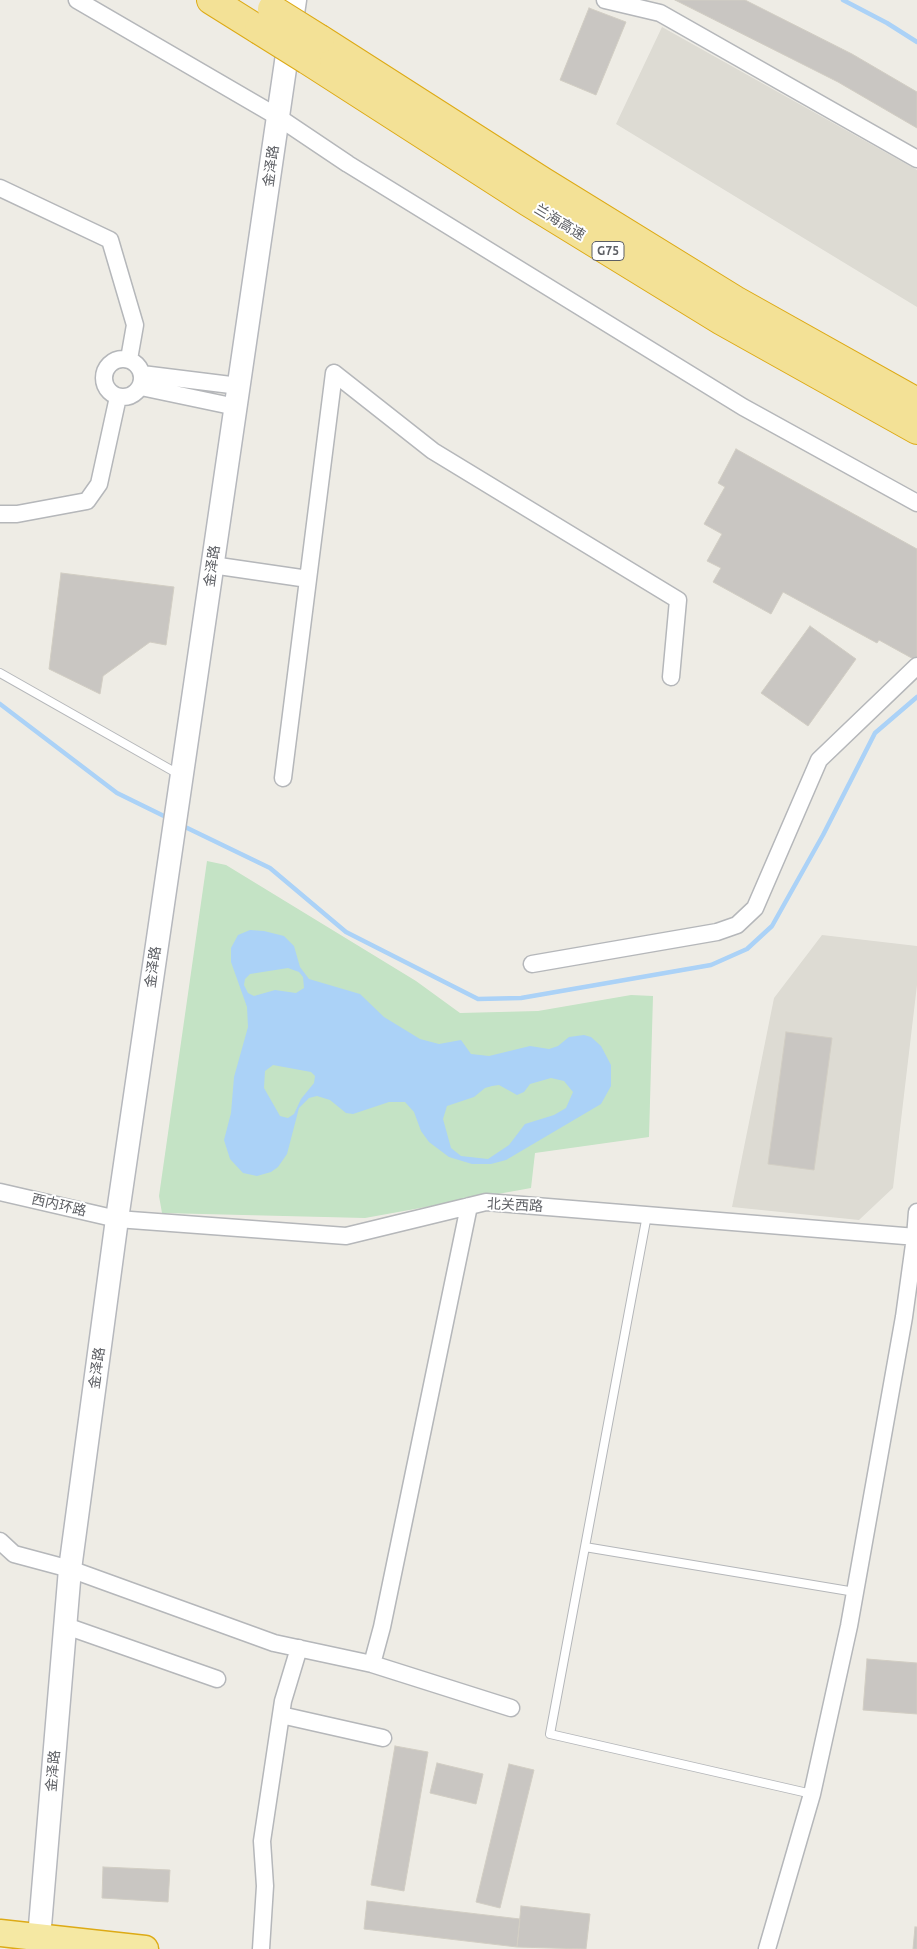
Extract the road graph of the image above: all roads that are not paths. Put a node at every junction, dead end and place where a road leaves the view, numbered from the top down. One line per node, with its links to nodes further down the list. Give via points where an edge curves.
1 (77, 0): 6 (street)
2 (211, 0): 4 (highway, 兰海高速 / G75)
3 (605, 0): 7 (street, via 660,13)
4 (271, 10): 5 (highway, 兰海高速 / G75, bridge); 6 (main road, 金泽路)
5 (313, 49): 13 (highway, 兰海高速 / G75, via 542,181 735,300); 14 (highway, 兰海高速 / G75, via 528,202 722,321)
6 (278, 117): 11 (main road, 金泽路); 15 (street, via 356,169 743,407)
7 (917, 159)
8 (0, 188): 9 (street, via 110,240 135,325)
9 (129, 359): 10 (street, via 140,367); 12 (street, via 115,360 106,369 107,389)
10 (141, 380): 11 (street); 12 (street, via 131,396)
11 (237, 396): 17 (main road, 金泽路)
12 (118, 397): 16 (street, via 99,484 87,501 17,514)
13 (917, 402)
14 (917, 430)
15 (917, 503)
16 (0, 514)
17 (212, 565): 18 (street); 22 (main road, 金泽路)
18 (308, 579): 21 (street, via 334,374 433,452 678,600); 23 (street)
19 (917, 666): 24 (street, via 819,760 755,908 737,925 717,932)
20 (0, 673): 22 (lane)
21 (671, 677)
22 (181, 776): 29 (main road, 金泽路)
23 (282, 778)
24 (532, 964)
25 (0, 1192): 29 (street, 西内环路)
26 (469, 1206): 28 (street, 北关西路, via 486,1202); 29 (street, 北关西路, via 346,1236); 37 (street)
27 (917, 1212): 30 (street)
28 (647, 1215): 30 (street, 北关西路); 32 (lane)
29 (117, 1219): 33 (main road, 金泽路)
30 (916, 1237): 34 (street)
31 (0, 1541): 33 (street, via 14,1554)
32 (585, 1547): 34 (lane); 42 (lane, via 550,1734)
33 (70, 1569): 35 (main road, 金泽路); 36 (street, via 274,1643)
34 (855, 1592): 42 (street)
35 (66, 1626): 38 (street); 44 (main road, 金泽路)
36 (299, 1648): 37 (street); 40 (street)
37 (372, 1664): 39 (street)
38 (217, 1679)
39 (511, 1708)
40 (281, 1715): 41 (street); 46 (street, via 262,1841 265,1886)
41 (383, 1738)
42 (812, 1794): 47 (street)
43 (0, 1933): 44 (highway)
44 (38, 1943): 45 (highway)
45 (145, 1949)
46 (262, 1949)
47 (768, 1949)

